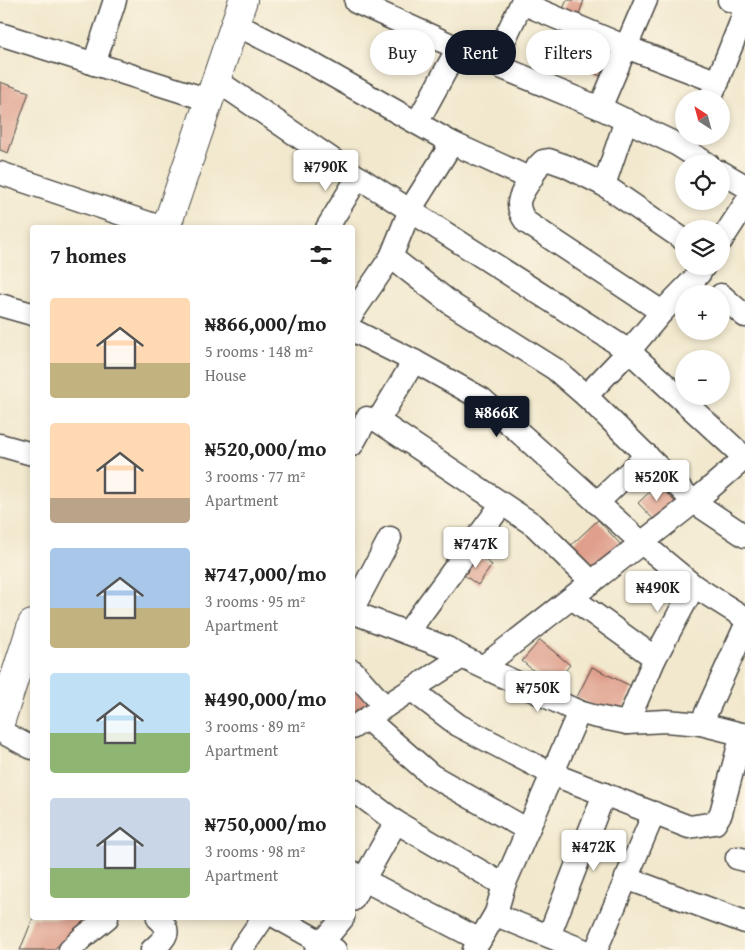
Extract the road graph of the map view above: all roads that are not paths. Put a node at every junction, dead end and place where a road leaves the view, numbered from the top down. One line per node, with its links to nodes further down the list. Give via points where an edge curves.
1 (115, 0): 12 (street)
2 (357, 0): 10 (street)
3 (646, 0): 11 (street)
4 (729, 0): 7 (street)
5 (522, 1): 8 (street); 11 (street)
6 (239, 12): 15 (street); 19 (street, via 300,56)
7 (744, 13): 16 (street)
8 (509, 30)
9 (0, 34): 12 (street)
10 (445, 42)
11 (626, 46): 16 (street); 17 (street)
12 (94, 64): 15 (street)
13 (445, 72): 19 (street)
14 (516, 73): 17 (street)
15 (213, 90): 25 (street); 33 (street)
16 (714, 90)
17 (600, 108): 18 (street)
18 (626, 120): 21 (street); 28 (street)
19 (417, 123): 20 (street)
20 (452, 143): 27 (street); 31 (street)
21 (675, 144)
22 (692, 145): 23 (street)
23 (700, 155)
24 (0, 173): 32 (street)
25 (358, 176): 31 (street); 34 (street)
26 (730, 177): 29 (street)
27 (531, 179): 28 (street, via 538,166 549,160); 44 (street, via 520,196 518,206 526,222)
28 (604, 185): 35 (street)
29 (745, 186)
30 (745, 204): 36 (street)
31 (410, 210): 37 (street); 48 (street)
32 (156, 225)
33 (166, 225)
34 (329, 225)
35 (675, 234)
36 (732, 237)
37 (391, 257): 43 (street); 50 (street, via 452,305 555,369)
38 (697, 275): 44 (street)
39 (706, 275): 40 (street)
40 (714, 285)
41 (730, 302): 46 (street)
42 (0, 305): 45 (street)
43 (355, 310)
44 (662, 312): 48 (street)
45 (30, 313)
46 (745, 316)
47 (355, 332): 49 (street)
48 (629, 351): 50 (street); 56 (street, via 745,458)
49 (414, 361): 51 (street); 57 (street, via 482,399)
50 (586, 396): 55 (street)
51 (366, 417): 52 (street); 58 (street)
52 (355, 439)
53 (0, 445): 54 (street)
54 (30, 453)
55 (646, 456): 56 (street); 57 (street)
56 (694, 502): 59 (street); 61 (street)
57 (597, 503): 61 (street)
58 (502, 504): 62 (street, via 534,525); 69 (street)
59 (745, 536)
60 (390, 538): 65 (street)
61 (642, 543): 62 (street); 63 (street)
62 (592, 582): 64 (street)
63 (694, 586): 67 (street); 72 (street)
64 (572, 598): 72 (street); 74 (street)
65 (355, 605)
66 (355, 612): 69 (street)
67 (745, 618)
68 (745, 627): 81 (street)
69 (407, 633): 71 (street)
70 (30, 637): 73 (street)
71 (462, 657): 74 (street); 76 (street)
72 (655, 658): 80 (street)
73 (26, 664): 79 (street)
74 (484, 666): 77 (street)
75 (355, 677): 78 (street)
76 (412, 690): 78 (street); 85 (street, via 458,725)
77 (579, 712): 80 (street); 85 (street)
78 (368, 718): 90 (street, via 431,775)
79 (0, 723)
80 (627, 723): 81 (street, via 666,721)
81 (702, 724): 83 (street)
82 (0, 731): 84 (street)
83 (743, 735): 88 (street, via 721,813 715,823 689,827)
84 (30, 747)
85 (552, 774): 87 (street); 90 (street)
86 (355, 791): 89 (street)
87 (604, 794): 88 (street); 101 (street)
88 (654, 813): 92 (street)
89 (396, 822): 91 (street); 93 (street)
90 (528, 830): 93 (street)
91 (358, 876): 102 (street)
92 (626, 878): 100 (street); 108 (street)
93 (504, 885): 94 (street)
94 (496, 913): 101 (street); 102 (street)
95 (104, 920): 104 (street)
96 (160, 920): 105 (street, via 166,925 167,932)
97 (262, 920): 106 (street)
98 (281, 920): 103 (street)
99 (342, 920): 103 (street)
100 (745, 922)
101 (549, 936): 107 (street)
102 (477, 945)
103 (324, 948)
104 (70, 950)
105 (152, 950)
106 (241, 950)
107 (583, 950)
108 (596, 950)

